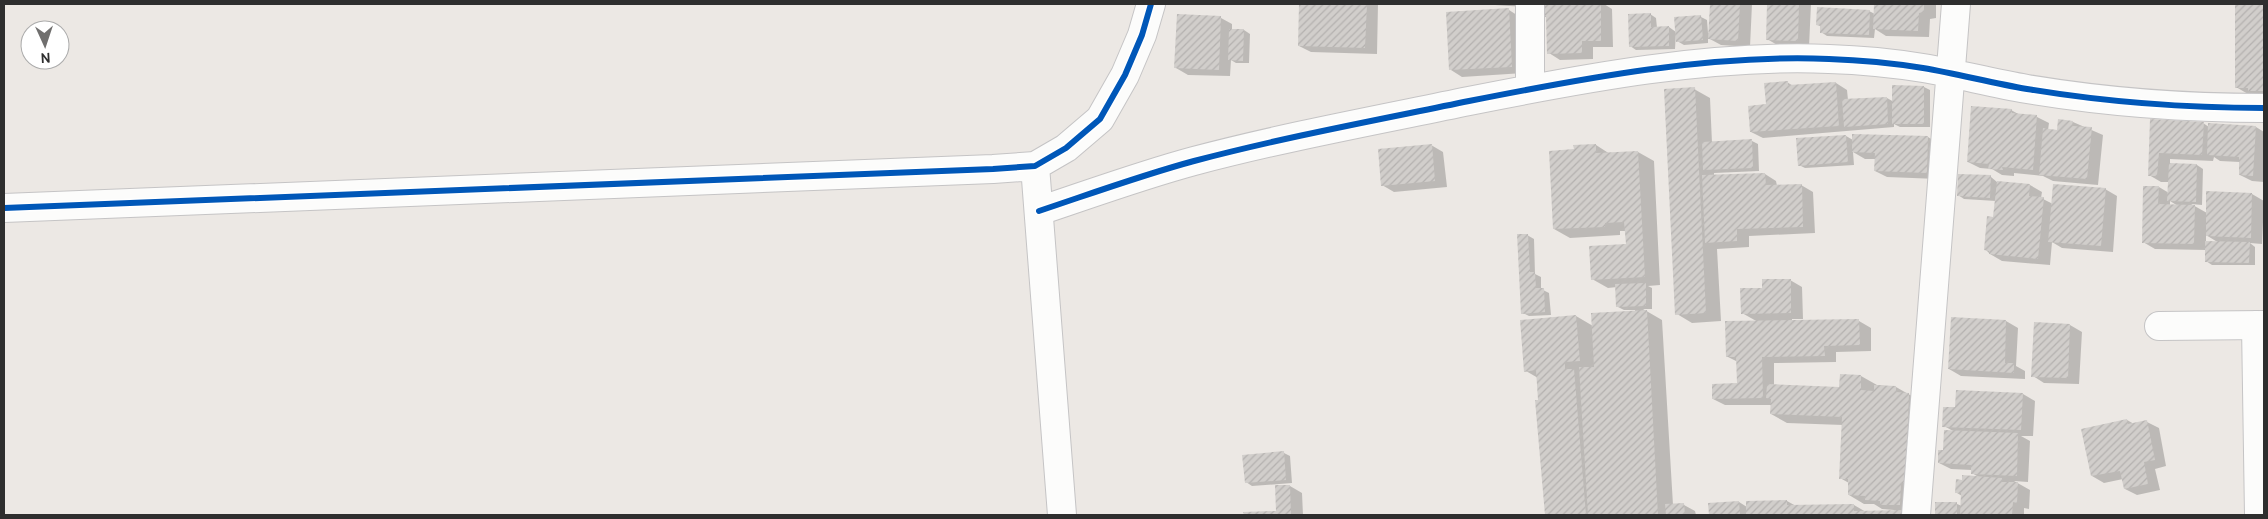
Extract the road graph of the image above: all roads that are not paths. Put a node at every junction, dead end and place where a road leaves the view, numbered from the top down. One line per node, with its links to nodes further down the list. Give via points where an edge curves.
1 (1151, 4): 7 (street, via 1125,75 1100,119 1066,148)
2 (1530, 4): 5 (street)
3 (1956, 4): 4 (street)
4 (1951, 74): 5 (street, via 1880,62 1779,58 1637,72); 6 (street, via 2075,96 2140,103); 13 (street)
5 (1530, 89): 9 (street, via 1189,162)
6 (2264, 108)
7 (1035, 166): 8 (street); 9 (street)
8 (4, 208)
9 (1039, 211): 12 (street)
10 (2260, 325): 11 (street); 14 (street)
11 (2159, 326)
12 (1062, 515)
13 (1916, 515)
14 (2259, 515)

